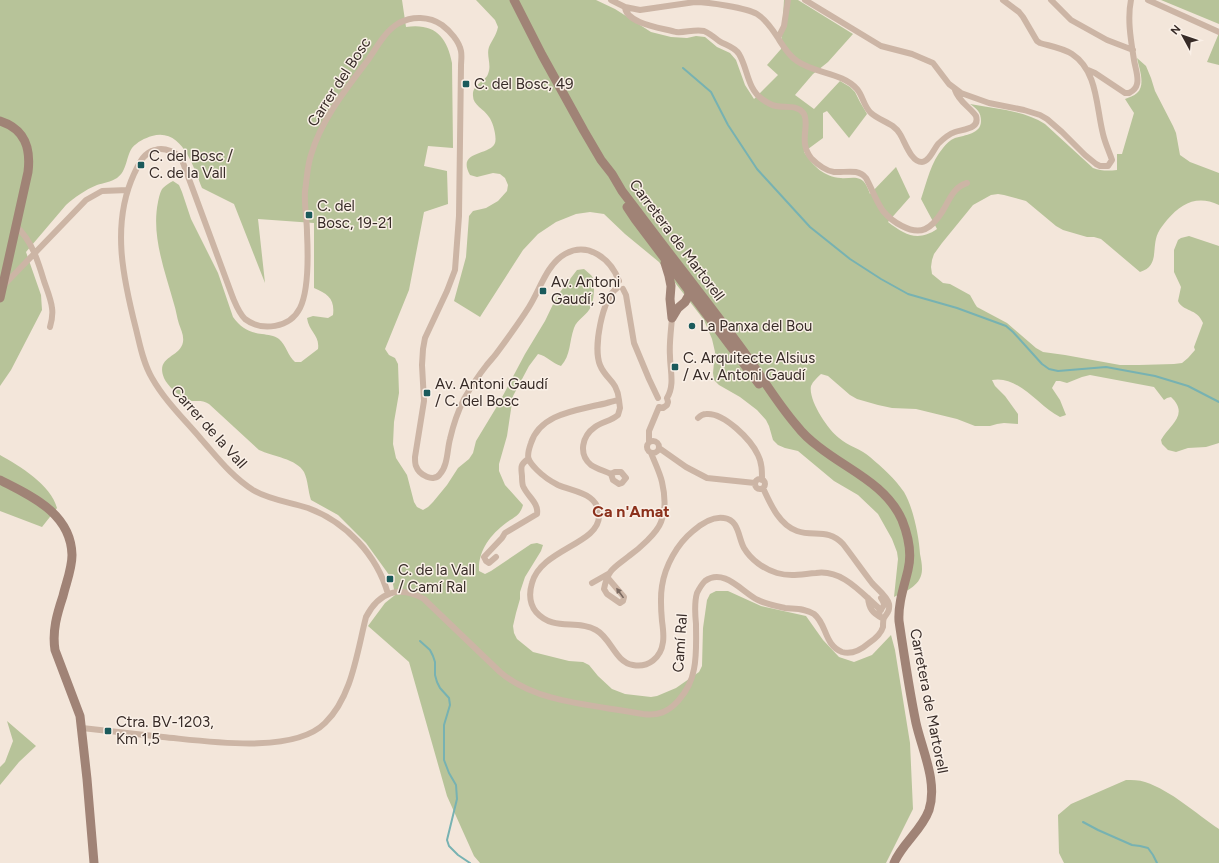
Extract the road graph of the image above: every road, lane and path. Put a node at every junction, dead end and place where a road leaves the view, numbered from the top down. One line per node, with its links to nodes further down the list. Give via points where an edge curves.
1 (514, 0): 16 (main road, Carretera de Martorell)
2 (611, 0): 9 (street)
3 (788, 0): 11 (street, via 784,26)
4 (805, 0): 14 (street, via 881,46 912,54 933,63)
5 (1003, 0): 13 (street, via 1023,17 1040,43 1072,53)
6 (1051, 0): 12 (street, via 1071,20 1107,40)
7 (1131, 0): 12 (street)
8 (1148, 0): 10 (street)
9 (626, 7): 11 (street, via 640,10 704,2 741,9 755,13); 17 (street, via 628,15 644,24 681,33 704,31 737,51 754,91 763,100 777,106 795,107 802,112 805,118 806,148 812,158 828,170 863,175 883,211 905,228 921,231 929,228 956,190)
10 (1219, 32)
11 (778, 38): 14 (street, via 796,61 847,81 855,87 870,112 894,127 913,157 920,162 927,160 946,137 971,128 977,122 976,116 957,96)
12 (1133, 50): 13 (street, via 1138,84 1129,93)
13 (1088, 70): 14 (street, via 1096,95 1102,133 1112,160 1108,166 1096,164 1040,115 1000,106)
14 (955, 90)
15 (0, 121): 19 (main road, via 12,126 19,133 29,152 28,172)
16 (601, 160): 21 (main road, via 634,218); 22 (main road, Carretera de Martorell)
17 (967, 183)
18 (128, 190): 20 (street, via 102,191 90,196); 25 (street, Carrer del Bosc, via 139,164 148,153 163,149 180,157 233,298 242,315 253,323 264,326 286,323 300,309 306,284 307,232 304,199 311,155 318,137 329,115 386,34 408,19 433,20 452,34 461,51 459,216 455,270 425,338 423,349 424,401 415,457 416,467 425,476 434,478 441,474 455,423 465,398 529,306 557,260 578,250 593,252 603,257 613,268 619,281 616,284); 51 (street, Carrer de la Vall, via 123,209 121,258 146,366 162,394 242,482 266,496 309,509 332,521 352,536 380,571)
19 (16, 226): 20 (street); 23 (main road)
20 (35, 253): 23 (street); 32 (street, via 52,308)
21 (661, 253): 24 (main road); 26 (main road, via 669,276)
22 (681, 269): 24 (main road); 28 (main road, Carretera de Martorell)
23 (3, 286): 27 (main road)
24 (688, 288): 26 (main road, via 676,287); 28 (main road); 29 (main road, via 689,295); 31 (main road)
25 (620, 289): 33 (street, via 626,295 634,343); 35 (street, via 611,293 608,300 597,344 598,360 618,391)
26 (670, 295): 29 (main road, via 674,303); 30 (main road)
27 (0, 298)
28 (704, 299): 36 (main road, Carretera de Martorell, via 755,366)
29 (683, 303): 30 (main road); 31 (main road, via 694,304)
30 (672, 318): 34 (street, via 672,384)
31 (710, 320): 36 (main road, via 768,394)
32 (50, 327)
33 (658, 398): 34 (street); 37 (street, via 656,403)
34 (667, 398): 37 (street, via 666,406)
35 (619, 400): 42 (street, via 565,413 551,419 532,439); 43 (street, via 618,415 591,430 583,445 588,462 597,469)
36 (779, 404): 57 (main road, Carretera de Martorell, via 818,447 880,489 896,509 906,530 910,560 898,612 916,723 930,774 932,793 924,820 897,855)
37 (659, 407): 39 (street, via 649,431)
38 (698, 418): 45 (street, via 711,414 738,430 749,441 758,456)
39 (649, 442): 40 (street, via 656,442); 41 (street, via 646,449)
40 (659, 448): 41 (street); 46 (street, via 707,478)
41 (652, 453): 49 (street, via 662,482 665,502 661,523 640,547 608,575)
42 (528, 459): 48 (street, via 521,467 522,485 536,505 537,514 505,534 484,557 489,563); 52 (street, via 547,478 593,500 599,517 595,530 554,555 534,576 530,594 532,605 540,616 554,624 583,626 598,632 628,664 648,664 660,654 664,643 661,592 666,572 687,536 694,529 713,519 722,517 734,523 744,548 767,570 794,576 829,573 847,581)
43 (611, 474)
44 (0, 480): 55 (main road, via 48,507 68,536 71,550 70,571 56,620 54,638 55,650 73,695)
45 (762, 480): 46 (street); 47 (street)
46 (755, 483): 47 (street, via 757,488)
47 (762, 488): 50 (street, via 778,516 796,531 838,538)
48 (496, 557)
49 (592, 583)
50 (878, 590): 53 (street, via 884,603); 54 (street, via 889,603 887,616)
51 (388, 594): 54 (street, Camí Ral, via 411,592 424,599 500,672 524,688 553,698 653,715 668,711 680,699 691,681 696,650 697,593 704,582 714,577 731,582 759,601 809,611 818,618 833,647 844,653 855,652 873,640 881,631); 55 (street, via 370,608 346,690 336,710 324,724 300,738 224,743)
52 (868, 598): 53 (street); 54 (street, via 871,610)
53 (881, 610): 54 (street)
54 (882, 618)
55 (82, 728): 56 (main road)
56 (94, 863)
57 (894, 863)

